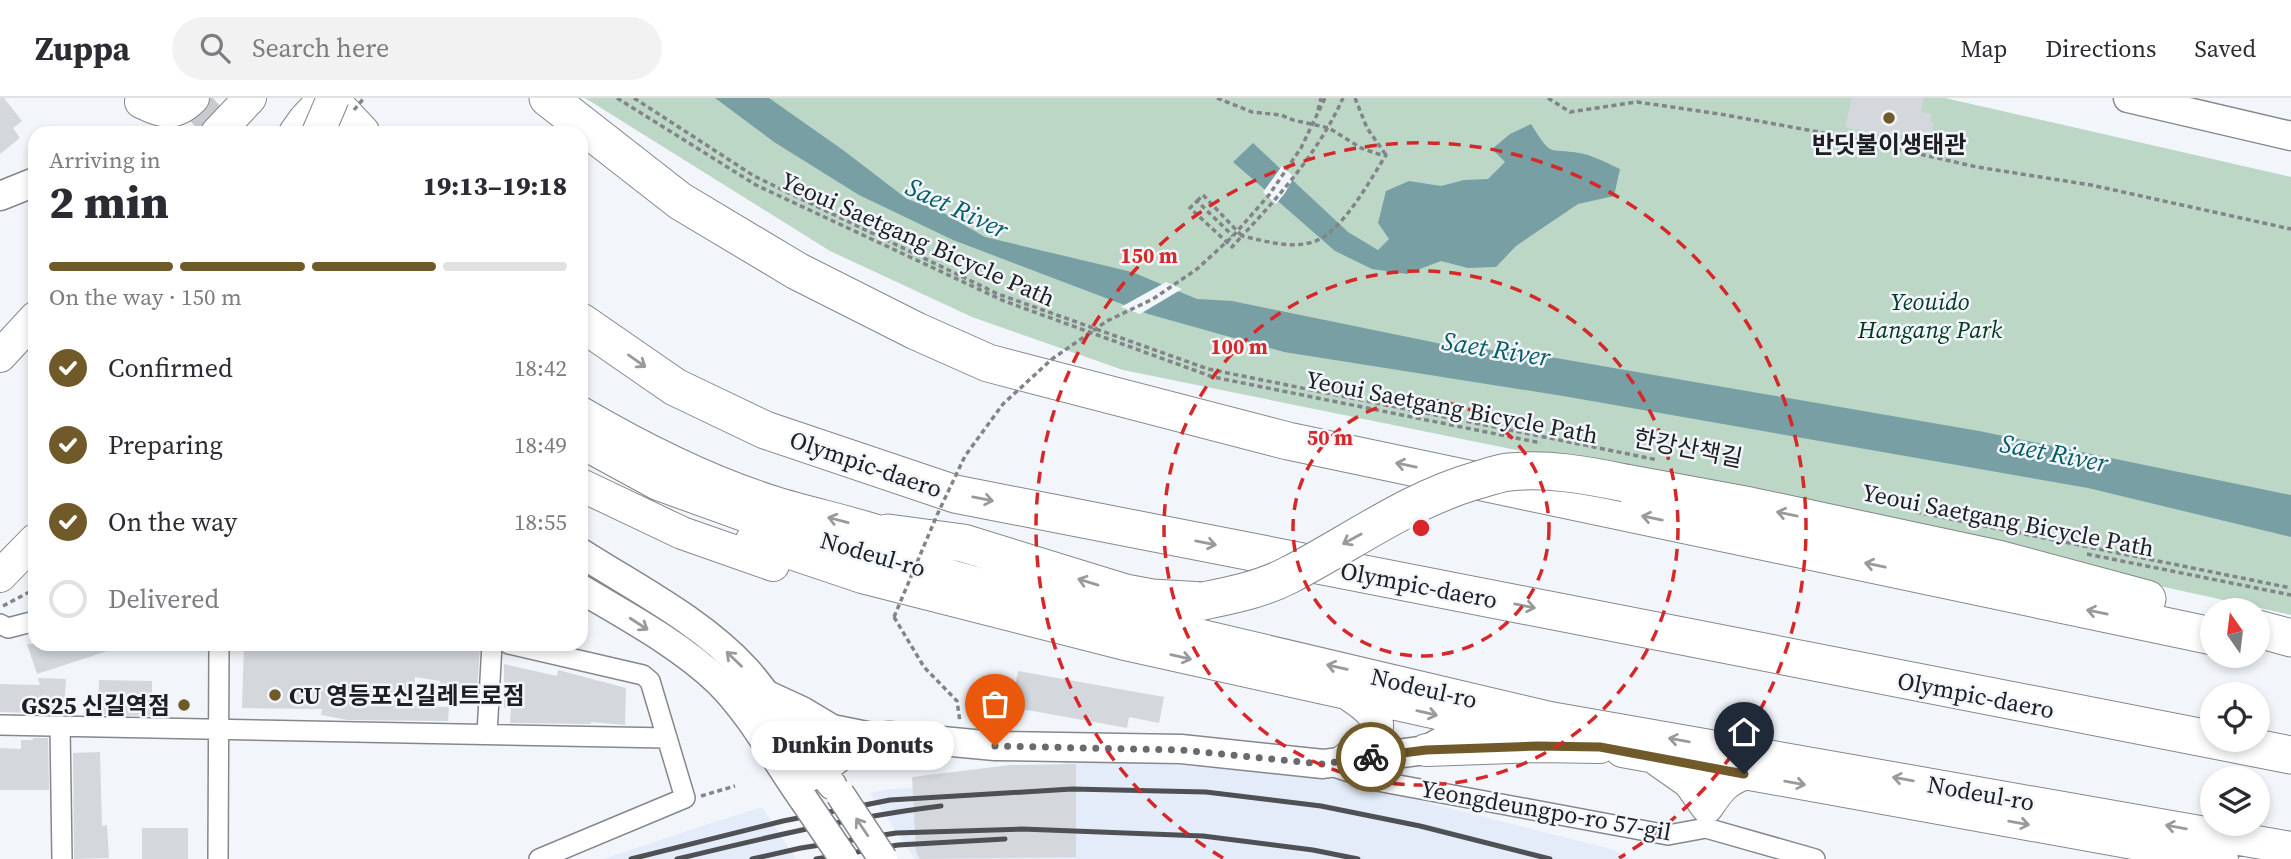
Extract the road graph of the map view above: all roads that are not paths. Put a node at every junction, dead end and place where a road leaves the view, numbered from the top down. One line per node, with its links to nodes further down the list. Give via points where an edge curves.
1 (193, 98): 5 (main road, via 169,112)
2 (250, 98): 8 (main road)
3 (548, 98): 10 (highway, one-way to 3)
4 (2128, 98): 12 (main road)
5 (140, 100): 7 (main road)
6 (317, 116): 9 (highway)
7 (157, 126)
8 (224, 126)
9 (343, 126)
10 (584, 126)
11 (588, 129): 34 (highway, one-way to 11, via 1288,440 988,363 797,271 680,201)
12 (2291, 136)
13 (28, 185): 14 (main road)
14 (0, 196)
15 (28, 326): 17 (main road)
16 (588, 327): 54 (highway, Olympic-daero, one-way to 54, via 675,387 765,430 955,494)
17 (0, 356)
18 (588, 417): 22 (main road, one-way to 18, via 777,503 682,466)
19 (588, 446): 28 (main road, Nodeul-ro, via 658,484 780,528 968,581)
20 (588, 470): 36 (main road, Nodeul-ro, via 638,495 862,577)
21 (588, 488): 36 (main road, via 682,533 784,569 927,608)
22 (888, 533): 28 (main road); 30 (highway, one-way to 22, bridge, via 1998,559 1750,506 1550,471 1507,472 1453,487 1287,576 1248,592 1203,601 1125,593 963,542)
23 (28, 549): 25 (main road)
24 (588, 557): 29 (main road)
25 (15, 567)
26 (588, 583): 29 (main road)
27 (588, 593): 59 (main road, one-way to 59, via 682,652 718,682 746,713)
28 (1039, 596): 44 (main road, Nodeul-ro, one-way to 28)
29 (651, 598): 42 (main road, one-way to 29, via 717,642)
30 (2200, 614)
31 (28, 623): 32 (street, via 8,628)
32 (0, 624)
33 (2270, 632): 35 (highway)
34 (2200, 633)
35 (2291, 638)
36 (1129, 645): 43 (main road, Nodeul-ro, one-way to 43)
37 (2270, 649): 41 (highway)
38 (219, 651): 48 (street)
39 (492, 651): 49 (street)
40 (539, 651): 51 (street, via 643,675 650,681)
41 (2291, 653)
42 (765, 694): 50 (main road, Yeongdeungpo-ro 57-gil, via 832,729); 57 (main road)
43 (1349, 695): 45 (main road, Nodeul-ro, one-way to 45); 56 (main road, via 1371,709 1376,730 1369,741)
44 (1503, 707): 45 (main road); 61 (main road, Nodeul-ro, one-way to 44)
45 (1475, 724): 52 (main road, Nodeul-ro); 53 (main road)
46 (0, 725): 47 (street)
47 (60, 726): 48 (street); 62 (street)
48 (218, 729): 49 (street); 63 (street)
49 (487, 734): 51 (street)
50 (872, 737): 56 (main road, Yeongdeungpo-ro 57-gil, via 995,746 1181,750); 57 (main road)
51 (667, 738): 64 (street, via 685,798)
52 (1600, 747): 53 (main road); 55 (main road, Nodeul-ro)
53 (1426, 750): 56 (main road)
54 (2291, 755)
55 (1655, 758): 58 (main road, Nodeul-ro); 60 (main road, via 1689,782)
56 (1333, 763): 60 (street, Yeongdeungpo-ro 57-gil, via 1377,781 1668,835)
57 (821, 771): 59 (main road); 66 (main road, one-way to 57, bridge)
58 (1744, 774): 60 (main road, via 1720,788); 68 (main road, Nodeul-ro, one-way to 68)
59 (799, 792): 65 (main road, bridge)
60 (1707, 818): 67 (street)
61 (2291, 848)
62 (62, 859)
63 (218, 859)
64 (539, 859)
65 (844, 859)
66 (883, 859)
67 (1815, 859)
68 (2222, 859)

